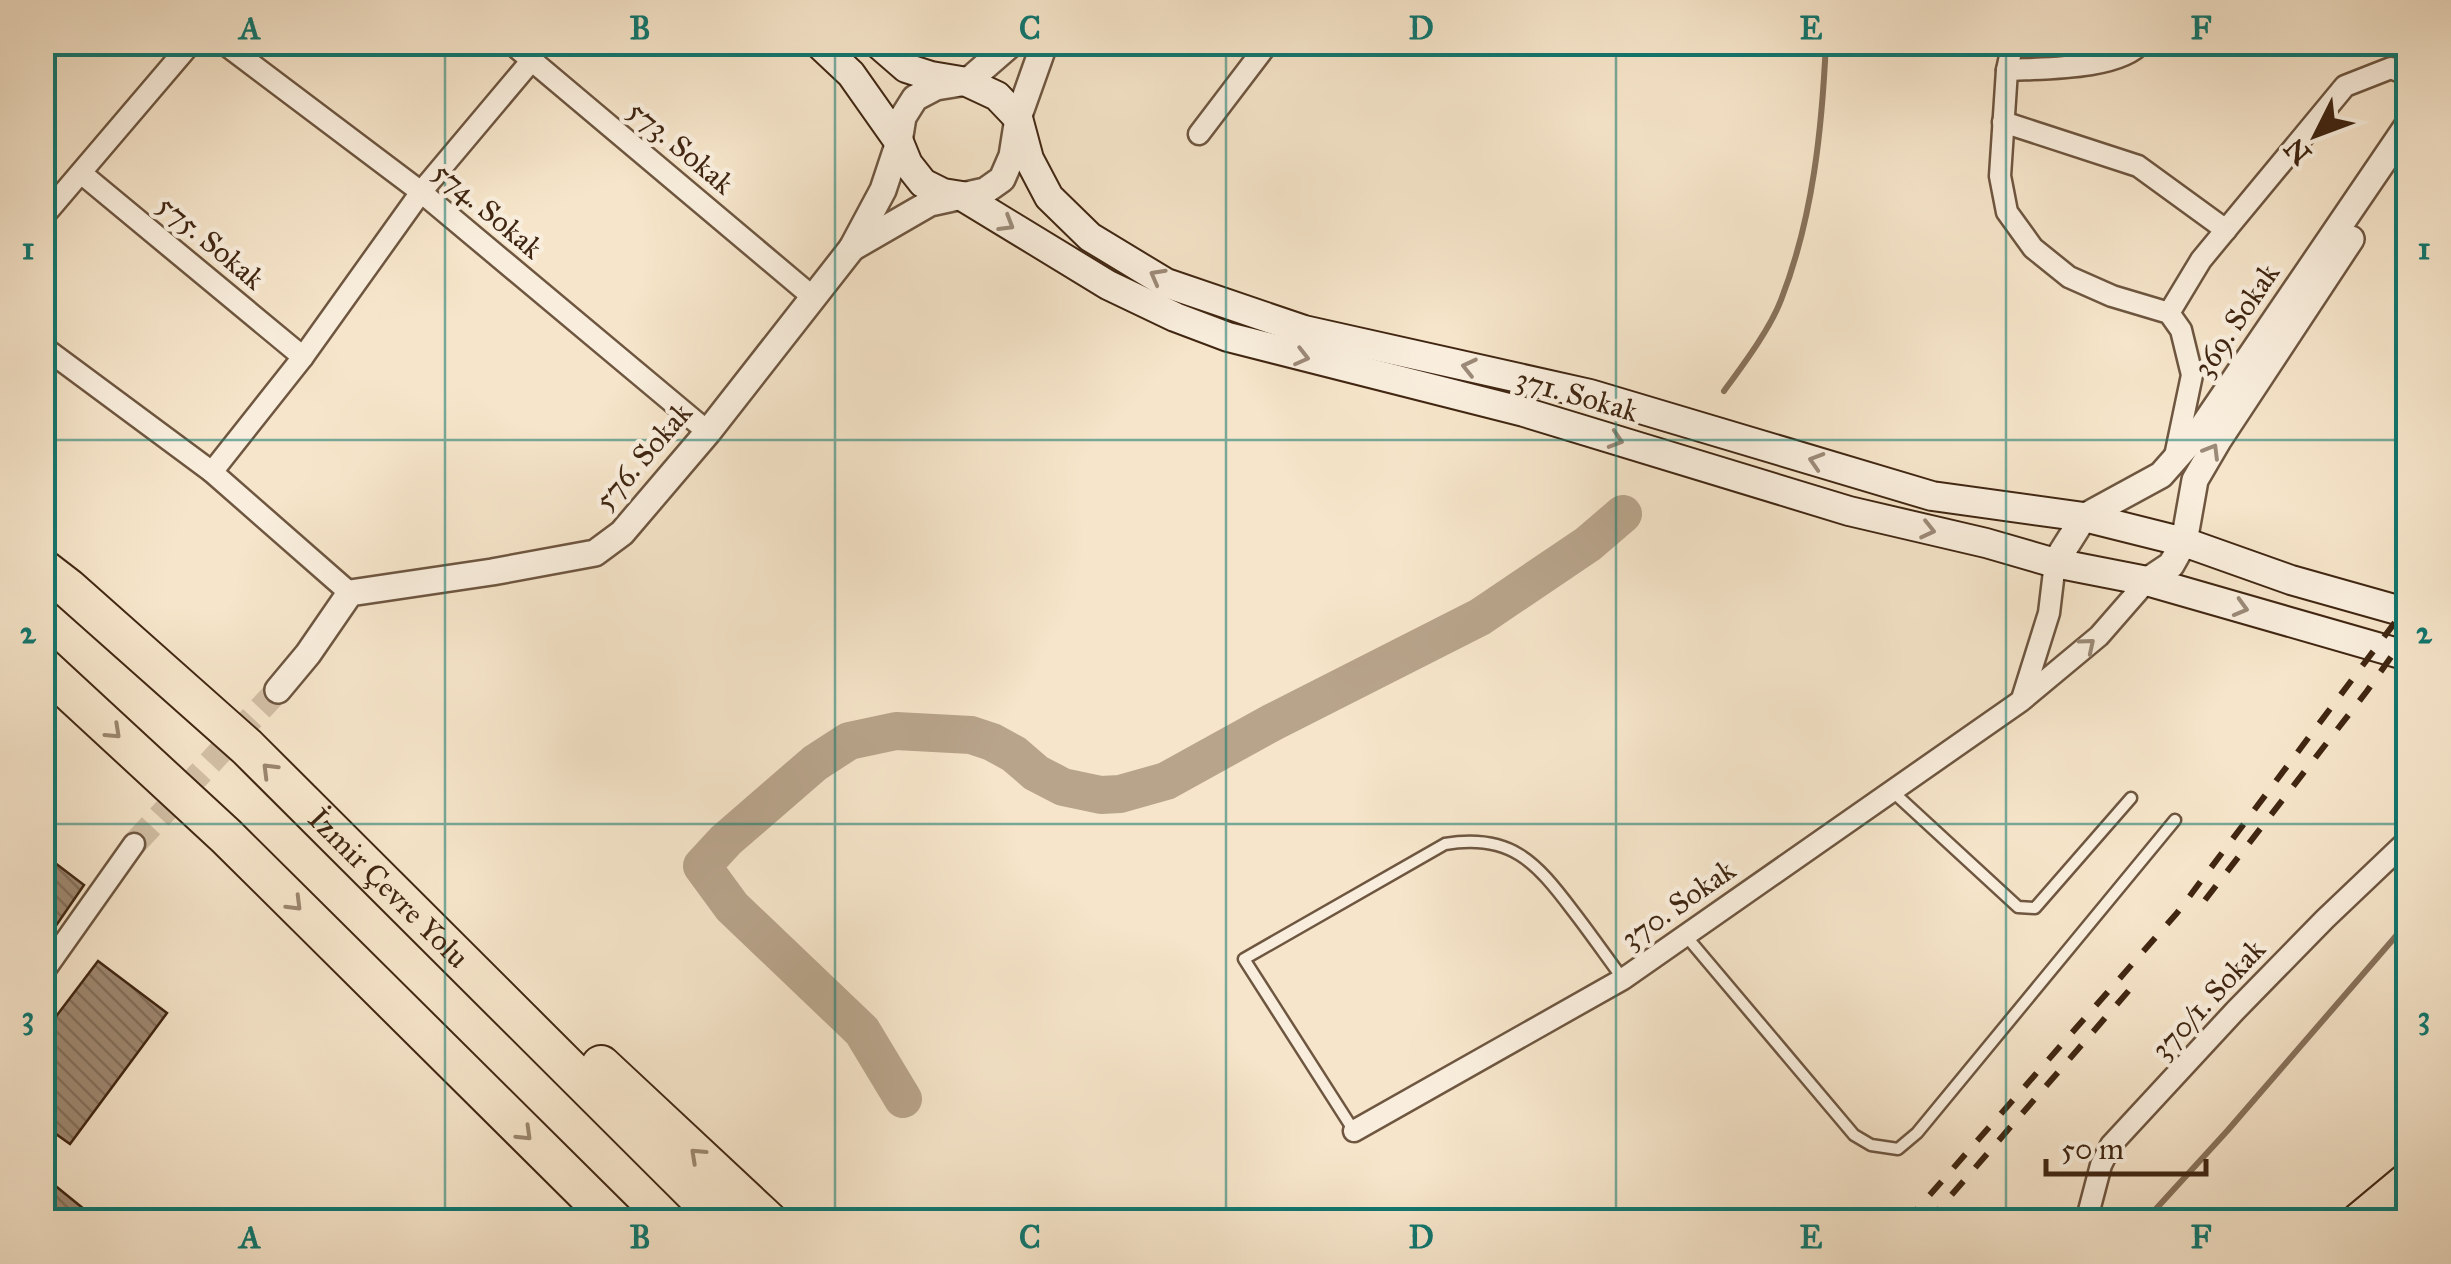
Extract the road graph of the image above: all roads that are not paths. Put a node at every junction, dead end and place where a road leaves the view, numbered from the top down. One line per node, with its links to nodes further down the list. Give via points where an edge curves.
1 (192, 42): 21 (street)
2 (222, 42): 22 (street, 574. Sokak)
3 (510, 42): 11 (street, 573. Sokak)
4 (817, 42): 19 (main road, 371. Sokak, via 851,74)
5 (876, 42): 14 (main road, via 906,68)
6 (1013, 42): 14 (street)
7 (1045, 42): 15 (street)
8 (1269, 42): 18 (street)
9 (2013, 42): 12 (street)
10 (2142, 42): 12 (street, via 2122,57 2091,64)
11 (532, 60): 22 (street); 27 (street, 573. Sokak)
12 (2007, 70): 16 (street)
13 (2408, 75): 25 (street, via 2390,68 2345,86)
14 (968, 82): 15 (main road, via 998,96); 19 (street, via 915,98 903,117)
15 (1018, 118): 23 (street, via 1002,180); 34 (main road, 371. Sokak, one-way to 15, via 1932,496 1590,394 1304,330 1166,282 1090,237 1049,197)
16 (2003, 122): 25 (street, via 2138,166); 28 (street, via 2000,176 2007,212 2034,248 2069,277)
17 (2408, 125): 32 (street, 369. Sokak)
18 (1199, 134)
19 (900, 142): 23 (main road, 371. Sokak, via 923,183); 26 (street)
20 (2408, 151): 35 (street, 369. Sokak, one-way to 20, via 2195,480)
21 (81, 173): 24 (street); 30 (street, 575. Sokak)
22 (421, 192): 30 (street); 31 (street, 574. Sokak)
23 (962, 196): 26 (street, via 930,203); 36 (main road, 371. Sokak, one-way to 36, via 1108,284 1228,337 1524,412 1849,511)
24 (42, 218)
25 (2226, 230): 28 (street)
26 (852, 248): 27 (street, 576. Sokak)
27 (814, 298): 31 (street, 576. Sokak)
28 (2169, 313): 32 (street, via 2182,330 2192,375)
29 (42, 346): 33 (street)
30 (303, 357): 33 (street)
31 (708, 432): 39 (street, 576. Sokak, via 622,533 596,553)
32 (2174, 461): 34 (street, 369. Sokak, via 2161,475)
33 (212, 472): 39 (street)
34 (2084, 517): 35 (main road, 371. Sokak); 36 (street)
35 (2184, 542): 38 (street, via 2171,566); 40 (main road, 371. Sokak)
36 (2055, 563): 38 (main road, 371. Sokak); 44 (street, via 2050,613)
37 (42, 568): 50 (highway, İzmir Çevre Yolu, one-way to 37, via 247,747)
38 (2147, 581): 41 (main road, 371. Sokak, one-way to 41); 44 (street, 370. Sokak, one-way to 38, via 2099,636)
39 (350, 593): 43 (street)
40 (2408, 613)
41 (2408, 656)
42 (42, 666): 56 (highway, one-way to 56, via 226,836)
43 (278, 690)
44 (2021, 701): 45 (street, 370. Sokak)
45 (1892, 791): 46 (lane, via 2018,907 2035,908); 51 (street, 370. Sokak)
46 (2132, 798)
47 (2176, 820): 51 (lane, via 1898,1149 1854,1135)
48 (2408, 840): 59 (street, 370/1. Sokak, via 2111,1145)
49 (134, 844): 52 (street)
50 (363, 864): 57 (highway, İzmir Çevre Yolu); 58 (highway, one-way to 50, via 489,961)
51 (1686, 936): 53 (street, 370. Sokak)
52 (42, 974)
53 (1624, 979): 54 (street, 370. Sokak); 54 (lane, via 1532,862 1490,843 1445,844 1244,959)
54 (1354, 1130)
55 (2408, 1182): 60 (highway)
56 (608, 1216)
57 (723, 1222)
58 (769, 1222)
59 (2086, 1222)
60 (2360, 1222)

